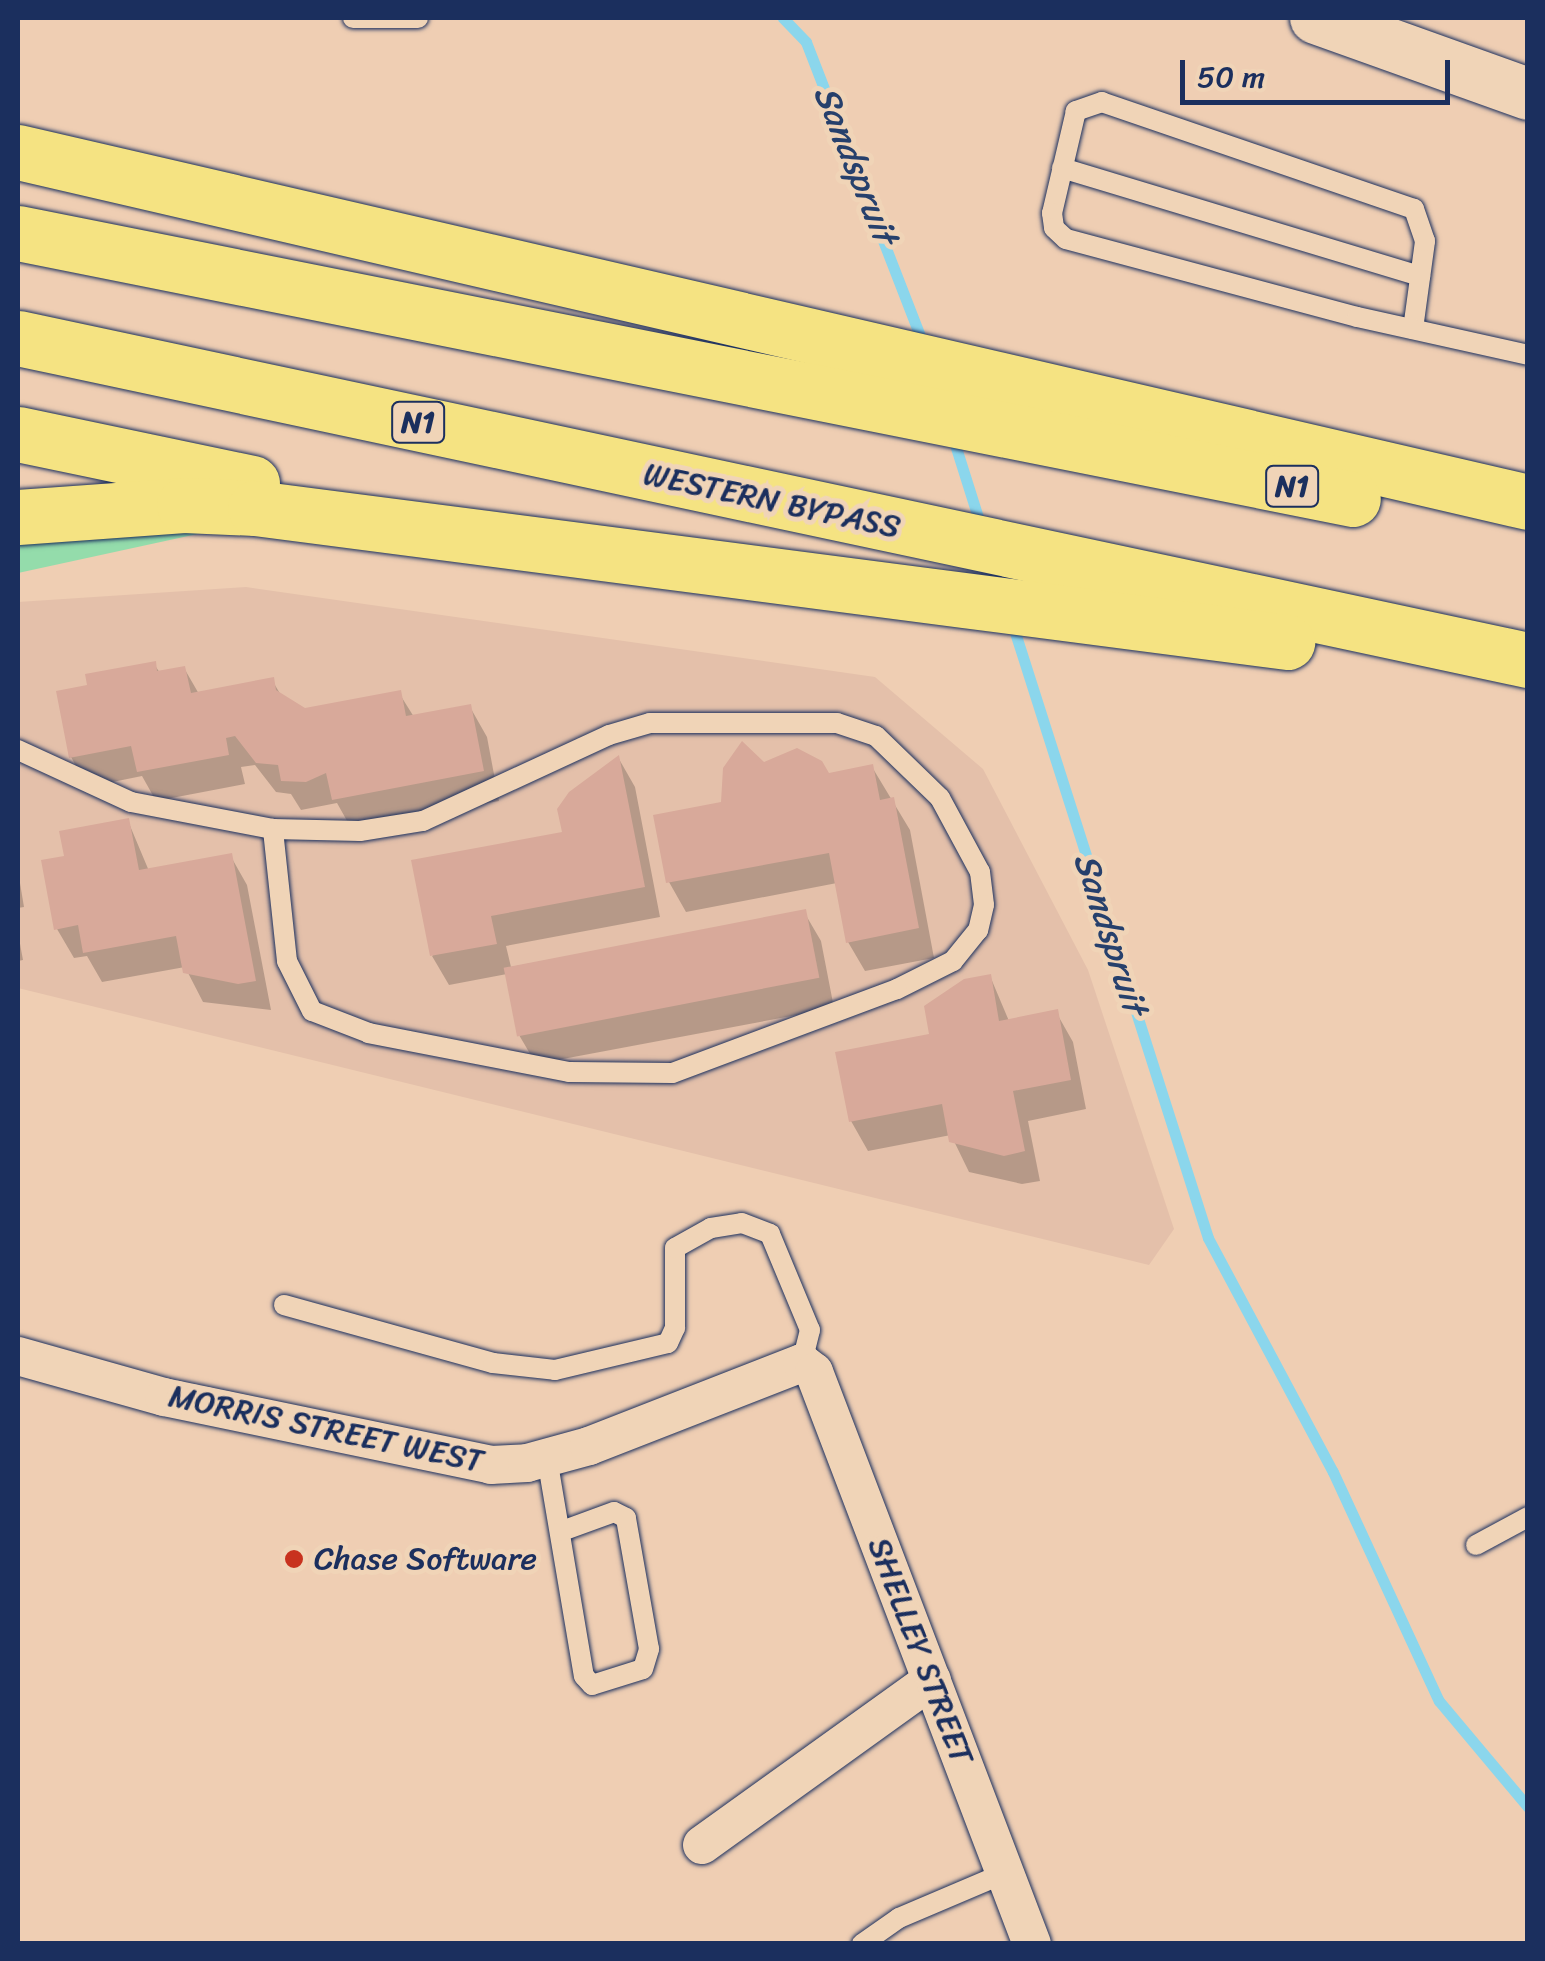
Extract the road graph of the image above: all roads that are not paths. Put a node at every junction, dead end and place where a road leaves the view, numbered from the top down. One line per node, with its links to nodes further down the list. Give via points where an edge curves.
1 (353, 18): 2 (lane)
2 (418, 18)
3 (1316, 18): 4 (main road)
4 (1528, 94)
5 (18, 152): 12 (highway)
6 (1062, 168): 8 (lane); 8 (lane, via 1076,110 1102,102 1414,209 1424,224); 9 (lane, via 1052,212 1054,228 1066,239)
7 (18, 234): 12 (highway, N1)
8 (1420, 276): 9 (lane)
9 (1413, 329): 11 (lane)
10 (18, 338): 19 (highway, WESTERN BYPASS / N1, via 818,514)
11 (1528, 355)
12 (786, 356): 13 (highway, N1)
13 (1060, 416): 15 (highway); 17 (highway, N1)
14 (18, 434): 18 (highway)
15 (1528, 502)
16 (18, 517): 18 (highway, via 184,505 255,508)
17 (1528, 535)
18 (524, 543): 19 (highway, via 817,580)
19 (1101, 591): 20 (highway, WESTERN BYPASS / N1); 21 (highway)
20 (1528, 660)
21 (1528, 675)
22 (18, 750): 23 (lane, via 66,778 131,802)
23 (272, 830): 23 (lane, via 287,961 312,1011 370,1033 569,1072 672,1073 897,989 953,961 978,930 984,905 980,872 940,798 876,736 838,723 650,723 609,735 423,820 360,831)
24 (284, 1304): 26 (lane, via 493,1363 555,1370 668,1343 675,1328 675,1248 711,1228 742,1223 770,1234 810,1330)
25 (18, 1356): 27 (street, MORRIS STREET WEST, via 164,1397 451,1461 491,1465)
26 (802, 1363): 27 (street, MORRIS STREET WEST); 31 (street, SHELLEY STREET, via 814,1372)
27 (547, 1458): 29 (lane)
28 (1528, 1517): 30 (lane)
29 (562, 1531): 29 (lane, via 584,1676 592,1685 643,1669 650,1649 626,1518 614,1512)
30 (1476, 1545)
31 (932, 1680): 32 (street); 33 (street, SHELLEY STREET)
32 (702, 1845)
33 (1006, 1873): 34 (lane, via 899,1918); 35 (street, SHELLEY STREET)
34 (862, 1944)
35 (1032, 1944)

